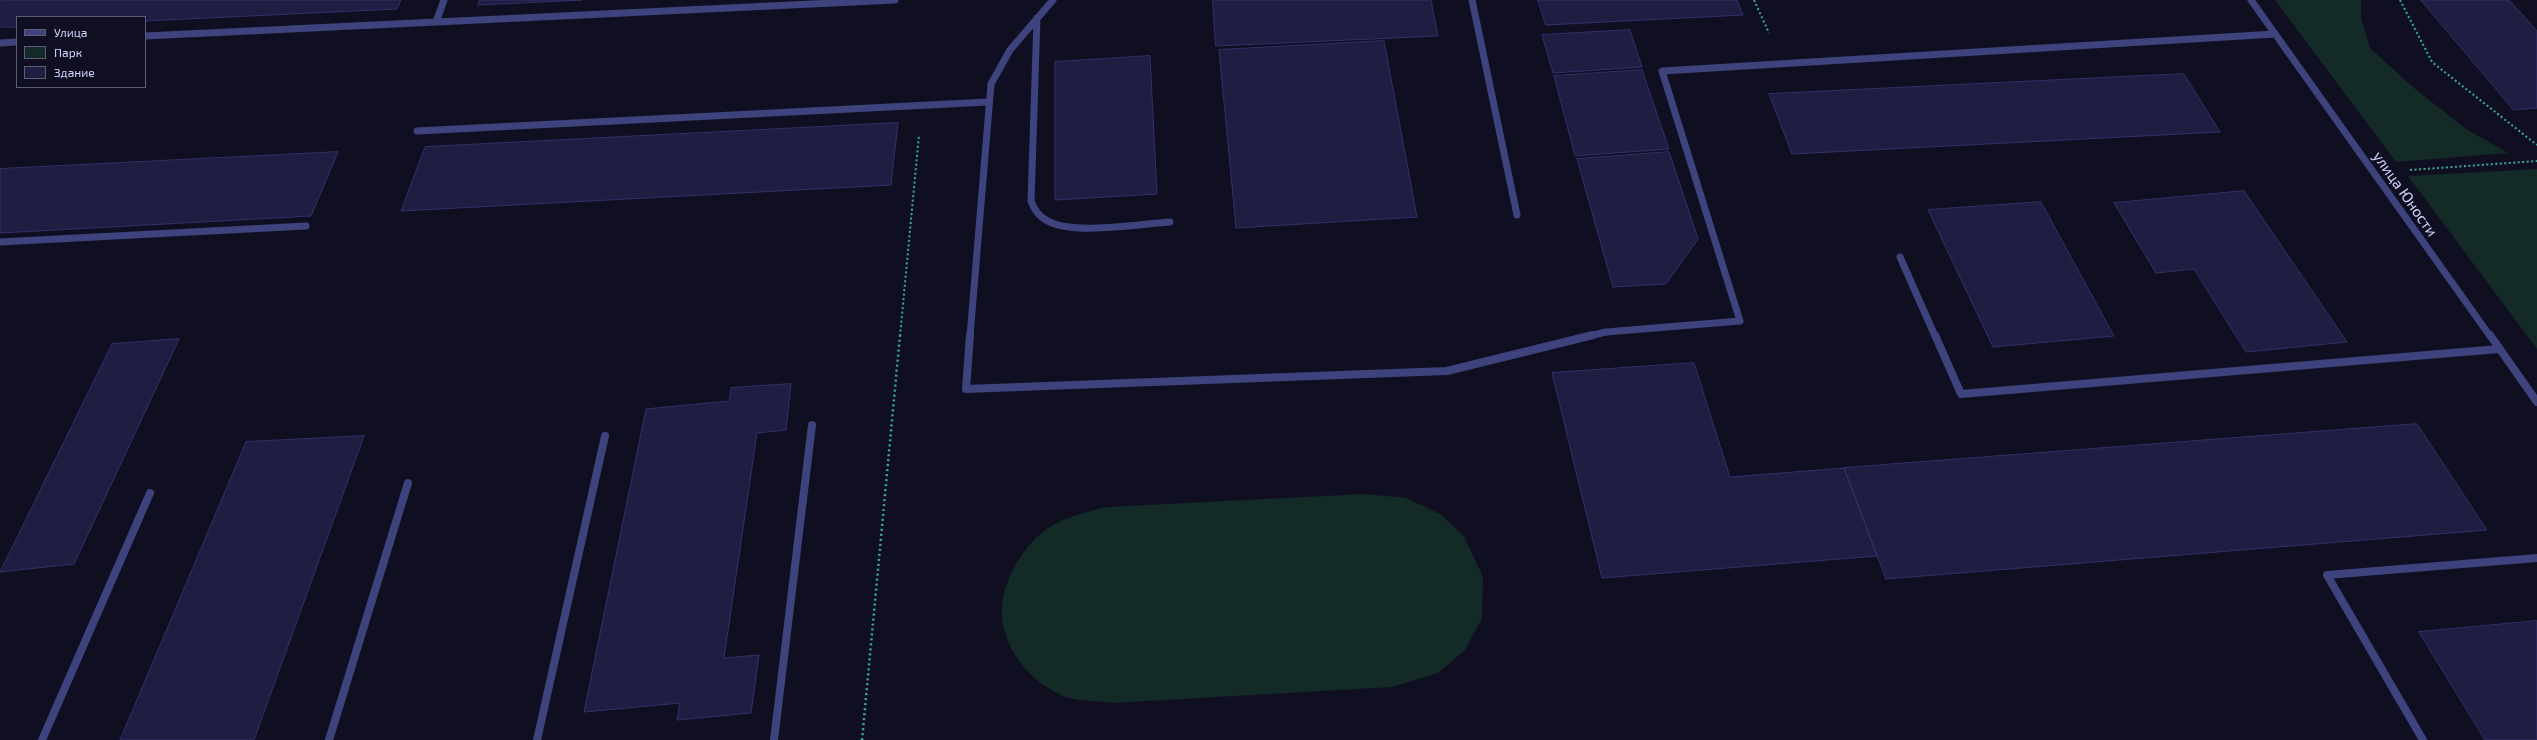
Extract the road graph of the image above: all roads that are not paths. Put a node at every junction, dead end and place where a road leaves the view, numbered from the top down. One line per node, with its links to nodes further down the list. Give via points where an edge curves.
1 (444, 0): 7 (street)
2 (895, 0): 7 (street)
3 (1053, 0): 6 (street)
4 (1472, 0): 14 (street)
5 (2251, 0): 8 (street, улица Юности)
6 (1037, 18): 12 (street, via 1003,59 991,84); 15 (street, via 1031,201 1035,211 1043,219 1065,228)
7 (436, 22): 9 (street)
8 (2275, 34): 12 (street, via 1662,71 1740,321 1606,332 1447,371 966,389); 19 (street, улица Юности)
9 (146, 36)
10 (16, 42): 11 (street)
11 (0, 43)
12 (988, 102): 13 (street)
13 (417, 131)
14 (1517, 215)
15 (1170, 222)
16 (306, 226): 17 (street)
17 (0, 242)
18 (1900, 257): 19 (street, via 1961,394)
19 (2499, 349): 20 (street, улица Юности)
20 (2537, 402)
21 (812, 425): 29 (street)
22 (605, 436): 28 (street)
23 (408, 483): 27 (street)
24 (150, 493): 26 (street)
25 (2537, 558): 30 (street, via 2327,575)
26 (42, 740)
27 (329, 740)
28 (537, 740)
29 (774, 740)
30 (2423, 740)

